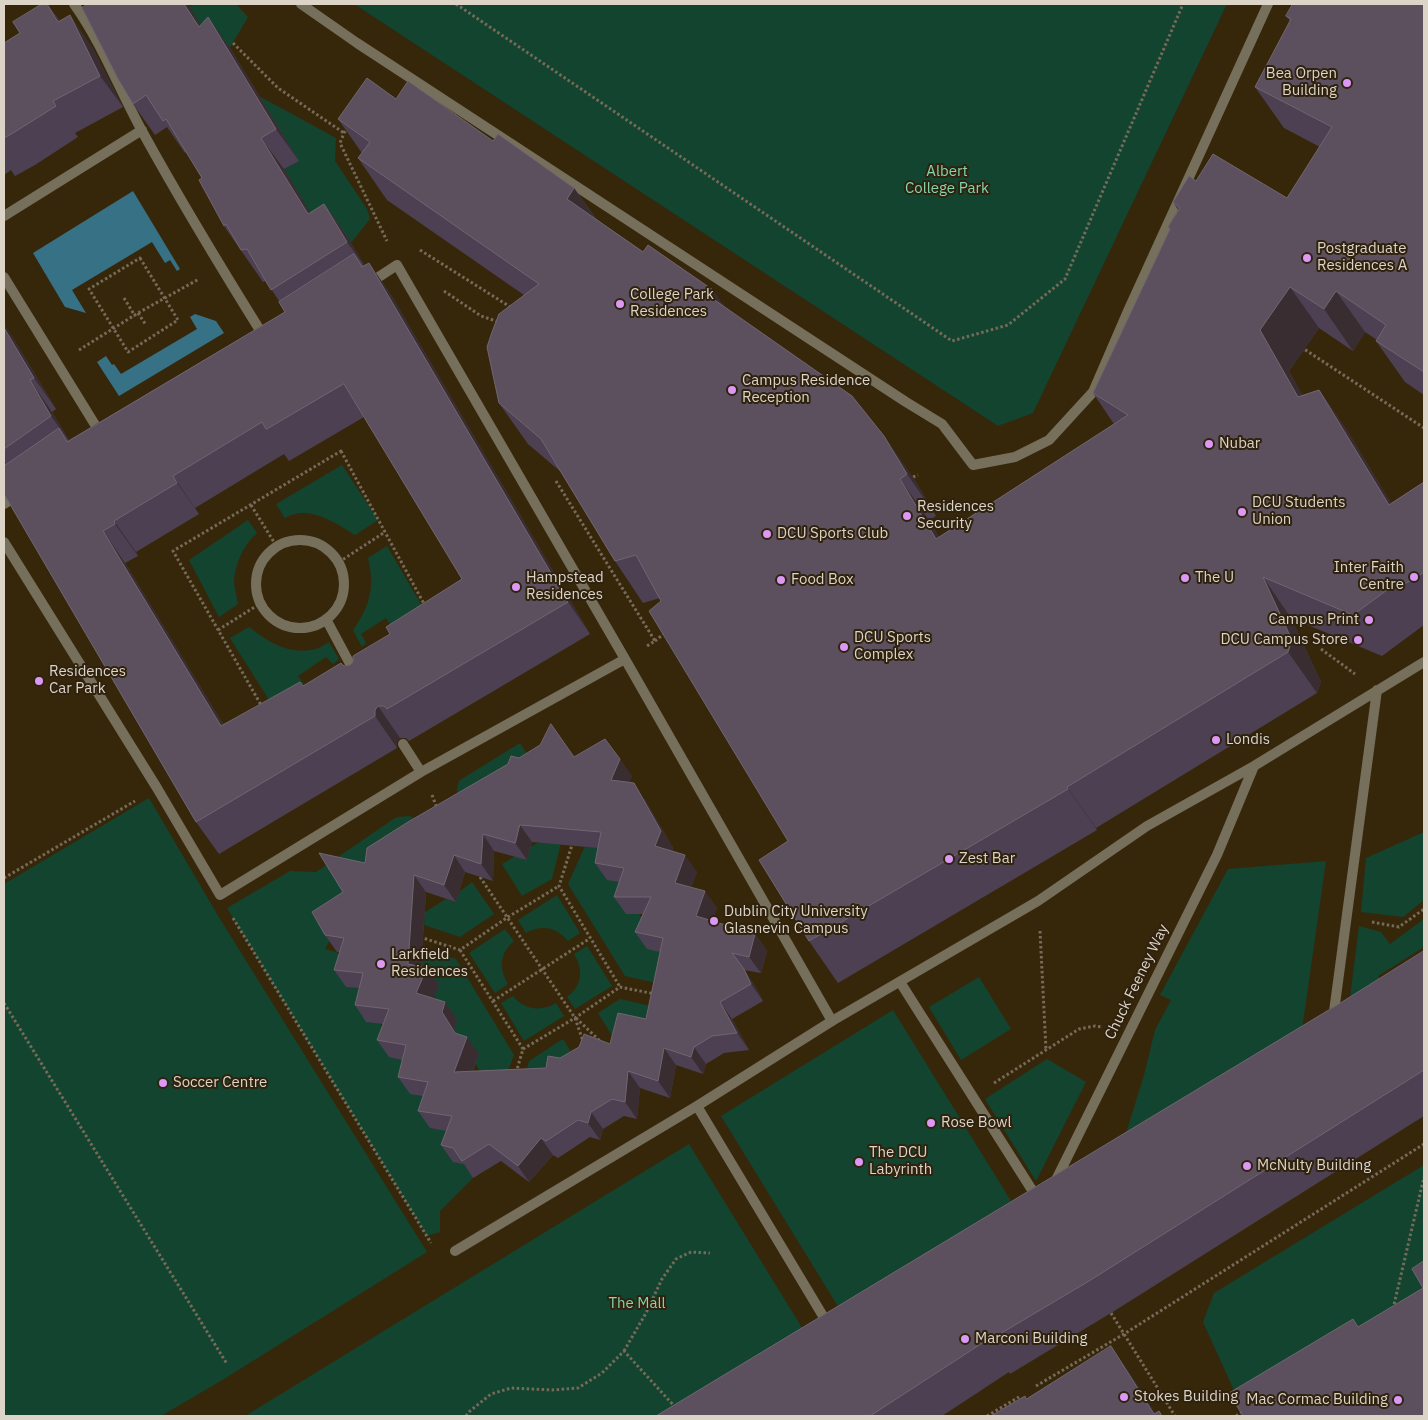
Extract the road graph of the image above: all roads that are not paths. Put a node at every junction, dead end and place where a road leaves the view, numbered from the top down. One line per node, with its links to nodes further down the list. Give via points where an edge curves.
1 (74, 4): 4 (street, via 89,25)
2 (301, 4): 3 (street, via 942,424 974,465 1015,457 1049,440 1093,392)
3 (1268, 4)
4 (142, 130): 5 (street); 8 (street)
5 (4, 216)
6 (4, 277): 9 (street)
7 (357, 290): 14 (street, via 398,265)
8 (269, 345)
9 (103, 437)
10 (27, 490): 11 (street)
11 (4, 504)
12 (4, 542): 20 (street, via 220,895)
13 (326, 619): 13 (street, via 341,600 344,587 339,562 318,543 290,541 277,546 262,562 256,582 261,603 268,614 289,626 302,628); 16 (street, via 348,662)
14 (625, 659): 20 (street); 22 (street)
15 (1424, 662): 17 (street)
16 (364, 684)
17 (1378, 690): 19 (street); 23 (street)
18 (403, 744): 20 (street)
19 (1254, 766): 21 (street, via 1147,826 1038,901); 21 (street, Chuck Feeney Way, via 1217,854 1048,1201 973,1096)
20 (421, 772)
21 (900, 982): 22 (street)
22 (832, 1021): 24 (street)
23 (1331, 1032)
24 (697, 1106): 25 (street); 26 (street)
25 (455, 1251)
26 (835, 1334)

